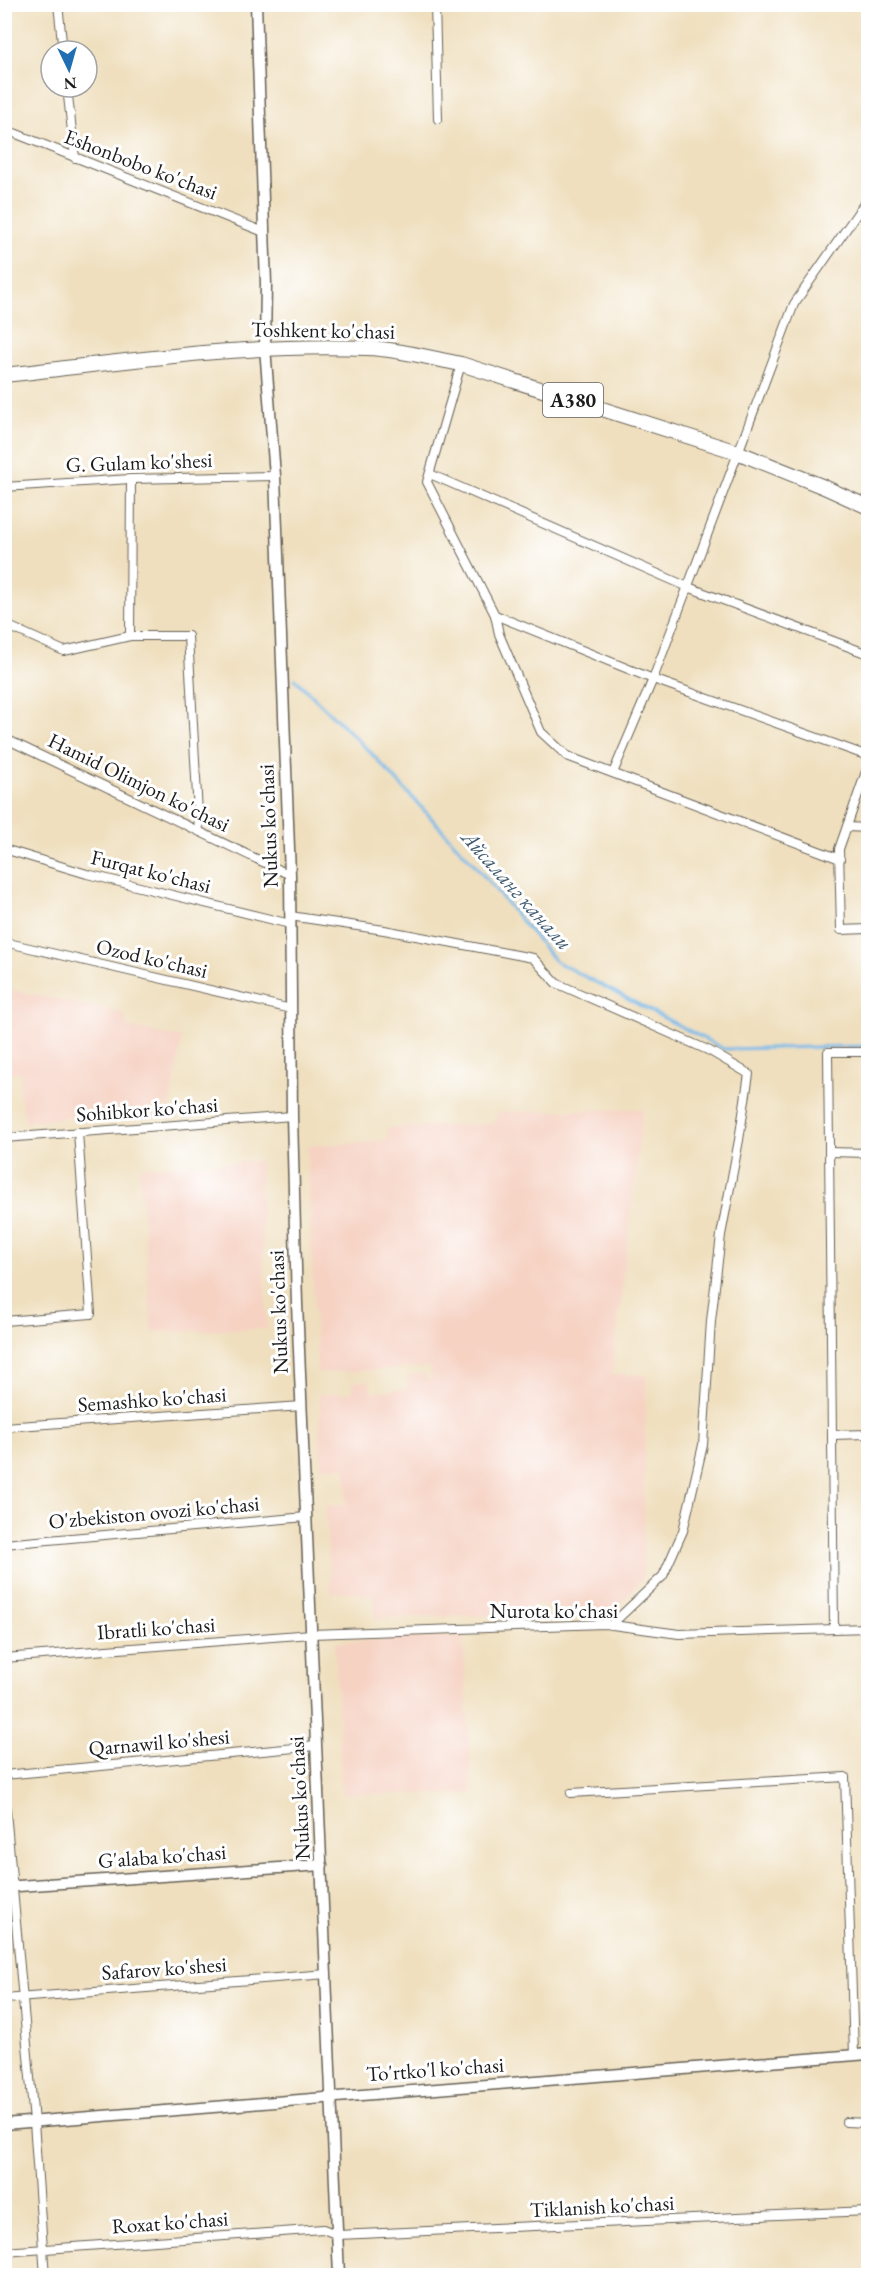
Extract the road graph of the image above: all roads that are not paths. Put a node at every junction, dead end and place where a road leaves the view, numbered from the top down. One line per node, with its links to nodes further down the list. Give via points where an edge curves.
1 (58, 4): 4 (street)
2 (256, 4): 10 (main road, Nukus ko'chasi)
3 (435, 4): 6 (street)
4 (62, 39)
5 (68, 99): 8 (street)
6 (438, 119)
7 (4, 129): 8 (street, Eshonbobo ko'chasi)
8 (75, 158): 10 (street, Eshonbobo ko'chasi)
9 (868, 198): 14 (street, via 795,304)
10 (264, 232): 11 (main road, Nukus ko'chasi)
11 (265, 347): 12 (highway, Toshkent ko'chasi / A380, via 369,348); 13 (highway, Toshkent ko'chasi / A380); 16 (main road, Nukus ko'chasi)
12 (461, 364): 14 (highway, Toshkent ko'chasi / A380); 15 (street)
13 (4, 375)
14 (737, 452): 19 (highway, Toshkent ko'chasi / A380); 20 (street)
15 (430, 474): 20 (street); 21 (street, via 427,482)
16 (275, 476): 17 (street, G. Gulam ko'shesi); 35 (main road, Nukus ko'chasi)
17 (131, 479): 18 (street, G. Gulam ko'shesi); 23 (street)
18 (4, 487)
19 (868, 507)
20 (688, 587): 24 (street); 25 (street)
21 (495, 615): 25 (street); 29 (street, via 499,634 542,732 567,756)
22 (4, 624): 23 (street, via 64,651)
23 (130, 636): 32 (street, via 188,636)
24 (868, 654)
25 (653, 679): 27 (street); 29 (street)
26 (4, 738): 32 (street, Hamid Olimjon ko'chasi)
27 (868, 756)
28 (868, 766): 30 (street)
29 (613, 773): 34 (street)
30 (847, 827): 31 (street); 34 (street, via 839,849)
31 (868, 828)
32 (200, 831): 35 (street, Hamid Olimjon ko'chasi)
33 (4, 849): 36 (street, Furqat ko'chasi, via 87,874)
34 (840, 859): 37 (street, via 841,930)
35 (290, 875): 36 (main road, Nukus ko'chasi)
36 (290, 920): 39 (main road, Nukus ko'chasi); 53 (street, Furqat ko'chasi, via 384,930 533,958 556,983 710,1051 749,1074 721,1235 703,1445 683,1532 663,1576)
37 (868, 929)
38 (4, 942): 39 (street, Ozod ko'chasi)
39 (291, 1009): 41 (main road, Nukus ko'chasi)
40 (868, 1052): 44 (street, via 828,1052)
41 (292, 1116): 42 (street, Sohibkor ko'chasi); 47 (main road, Nukus ko'chasi)
42 (78, 1132): 43 (street, Sohibkor ko'chasi); 46 (street, via 91,1314)
43 (4, 1138)
44 (829, 1152): 45 (street); 50 (street)
45 (868, 1152)
46 (4, 1321)
47 (302, 1406): 48 (street, Semashko ko'chasi); 51 (main road, Nukus ko'chasi)
48 (4, 1427)
49 (868, 1434): 50 (street)
50 (832, 1435): 55 (street)
51 (306, 1516): 52 (street, O'zbekiston ovozi ko'chasi); 56 (main road, Nukus ko'chasi)
52 (4, 1544)
53 (611, 1625): 55 (street, Nurota ko'chasi, via 679,1634); 56 (street, Nurota ko'chasi)
54 (868, 1628): 55 (street, Nurota ko'chasi)
55 (834, 1629)
56 (311, 1634): 57 (street, Ibratli ko'chasi); 58 (main road, Nukus ko'chasi)
57 (4, 1658)
58 (316, 1746): 59 (street, Qarnawil ko'shesi); 62 (main road, Nukus ko'chasi)
59 (4, 1775)
60 (4, 1790): 63 (street)
61 (571, 1793): 68 (street, via 845,1777)
62 (322, 1865): 63 (main road, G'alaba ko'chasi); 64 (main road, Nukus ko'chasi)
63 (9, 1886): 65 (street)
64 (327, 1974): 65 (street, Safarov ko'shesi); 69 (main road, Nukus ko'chasi)
65 (21, 1997): 66 (street, Safarov ko'shesi); 70 (street)
66 (4, 1999)
67 (868, 2054): 68 (main road, To'rtko'l ko'chasi)
68 (854, 2055): 69 (main road, To'rtko'l ko'chasi)
69 (333, 2097): 70 (main road, To'rtko'l ko'chasi); 75 (main road, Nukus ko'chasi)
70 (34, 2122): 73 (main road, To'rtko'l ko'chasi); 76 (street)
71 (846, 2122): 72 (street)
72 (868, 2123)
73 (4, 2124)
74 (868, 2211): 75 (street, Tiklanish ko'chasi)
75 (338, 2235): 76 (street, Roxat ko'chasi, via 323,2229); 79 (main road, Nukus ko'chasi)
76 (43, 2249): 77 (street, Roxat ko'chasi); 78 (street)
77 (4, 2252)
78 (45, 2276)
79 (339, 2276)

